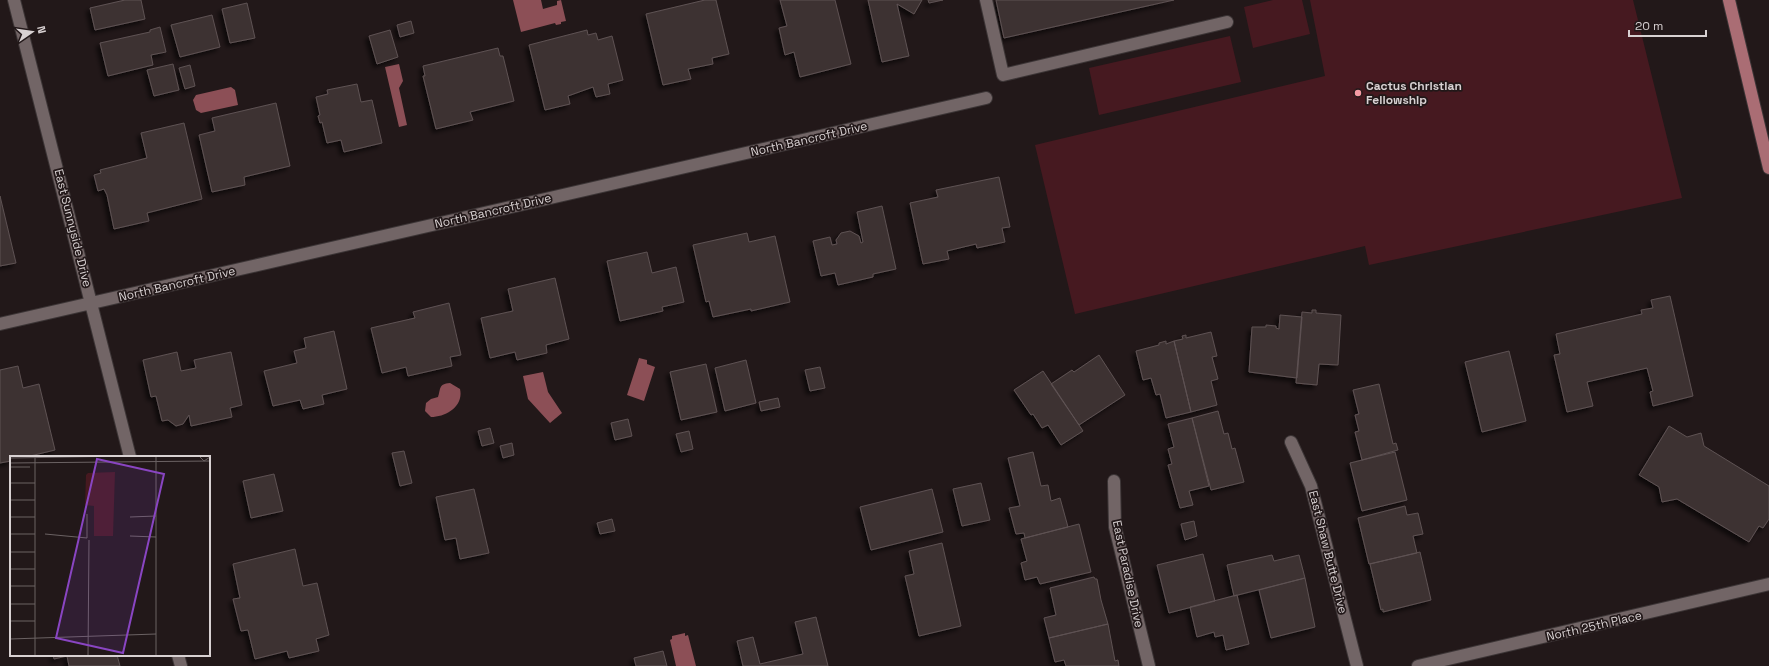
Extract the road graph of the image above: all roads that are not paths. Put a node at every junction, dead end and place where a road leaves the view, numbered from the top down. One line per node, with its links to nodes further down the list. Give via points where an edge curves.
1 (14, 0): 7 (street, East Sunnyside Drive)
2 (986, 0): 4 (street, via 1003,75)
3 (1729, 0): 6 (main road)
4 (1227, 22)
5 (986, 98): 7 (street, North Bancroft Drive)
6 (1769, 168)
7 (92, 303): 8 (street, North Bancroft Drive); 10 (street, East Sunnyside Drive)
8 (0, 324)
9 (1291, 442): 16 (street, East Shaw Butte Drive, via 1311,486)
10 (130, 456)
11 (1114, 481): 15 (street, East Paradise Drive, via 1116,527)
12 (1769, 584): 17 (street, North 25th Place)
13 (178, 656): 14 (street)
14 (181, 666)
15 (1149, 666)
16 (1358, 666)
17 (1418, 666)

